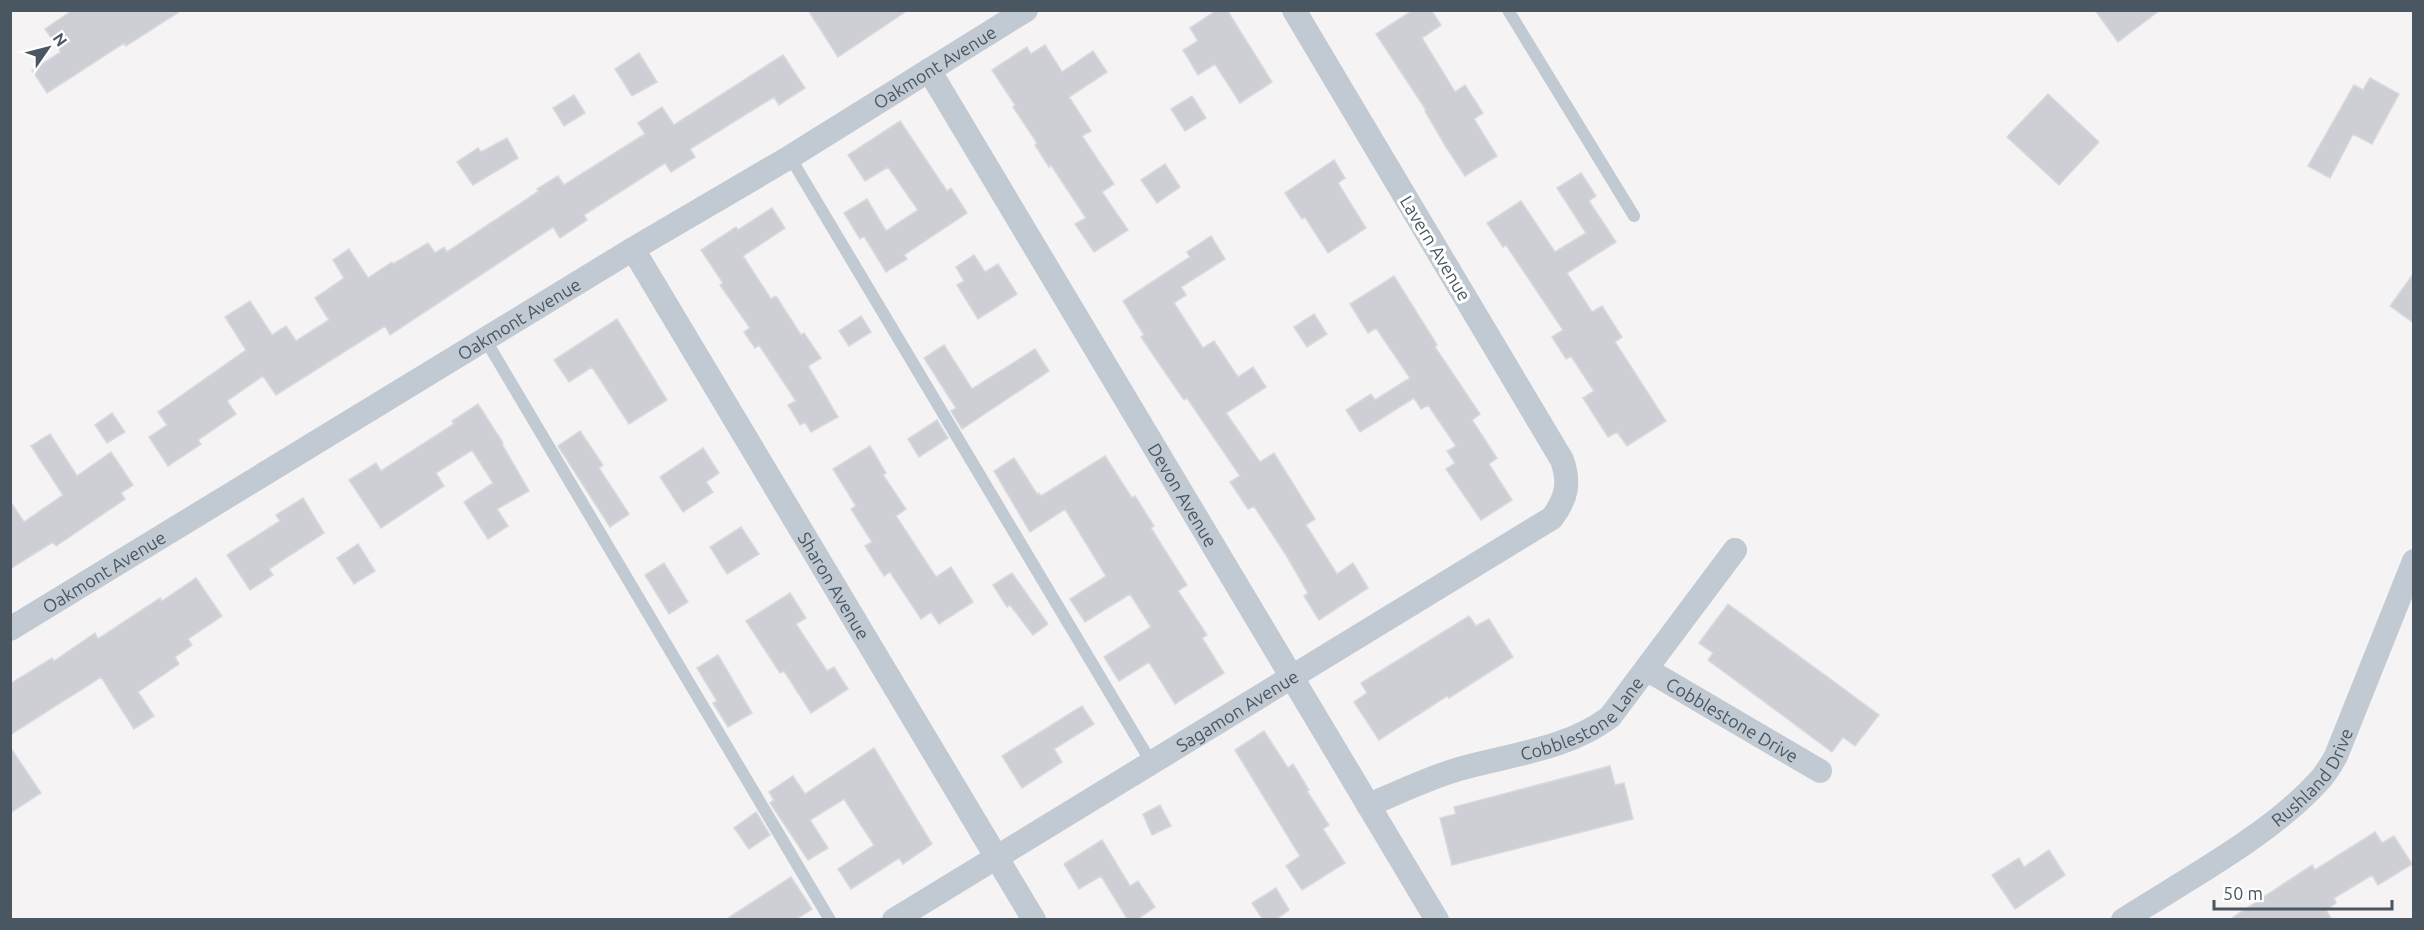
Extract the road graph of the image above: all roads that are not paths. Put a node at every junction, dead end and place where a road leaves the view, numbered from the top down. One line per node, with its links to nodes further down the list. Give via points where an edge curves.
1 (1026, 10): 4 (street, Oakmont Avenue)
2 (1294, 10): 9 (street, Lavern Avenue, via 1562,460)
3 (1508, 10): 6 (lane)
4 (929, 70): 5 (street, Oakmont Avenue); 14 (street, Devon Avenue)
5 (790, 157): 7 (street, Oakmont Avenue); 15 (lane)
6 (1634, 216)
7 (633, 249): 8 (street, Oakmont Avenue); 18 (street, Sharon Avenue)
8 (485, 339): 12 (street, Oakmont Avenue); 19 (lane)
9 (1568, 489): 14 (street, Sagamon Avenue, via 1552,518)
10 (1735, 550): 13 (street, Cobblestone Lane)
11 (2414, 561): 23 (street, Rushland Drive, via 2336,756 2319,782 2286,813)
12 (10, 629)
13 (1646, 669): 16 (street, Cobblestone Drive); 17 (street, Cobblestone Lane, via 1610,717 1595,729 1564,744 1455,771)
14 (1292, 677): 15 (street, Sagamon Avenue); 17 (street, Devon Avenue)
15 (1151, 762): 18 (street, Sagamon Avenue)
16 (1820, 771)
17 (1368, 805): 22 (street, Devon Avenue)
18 (997, 857): 20 (street, Sagamon Avenue); 21 (street, Sharon Avenue)
19 (830, 920)
20 (894, 920)
21 (1034, 920)
22 (1437, 920)
23 (2122, 920)

